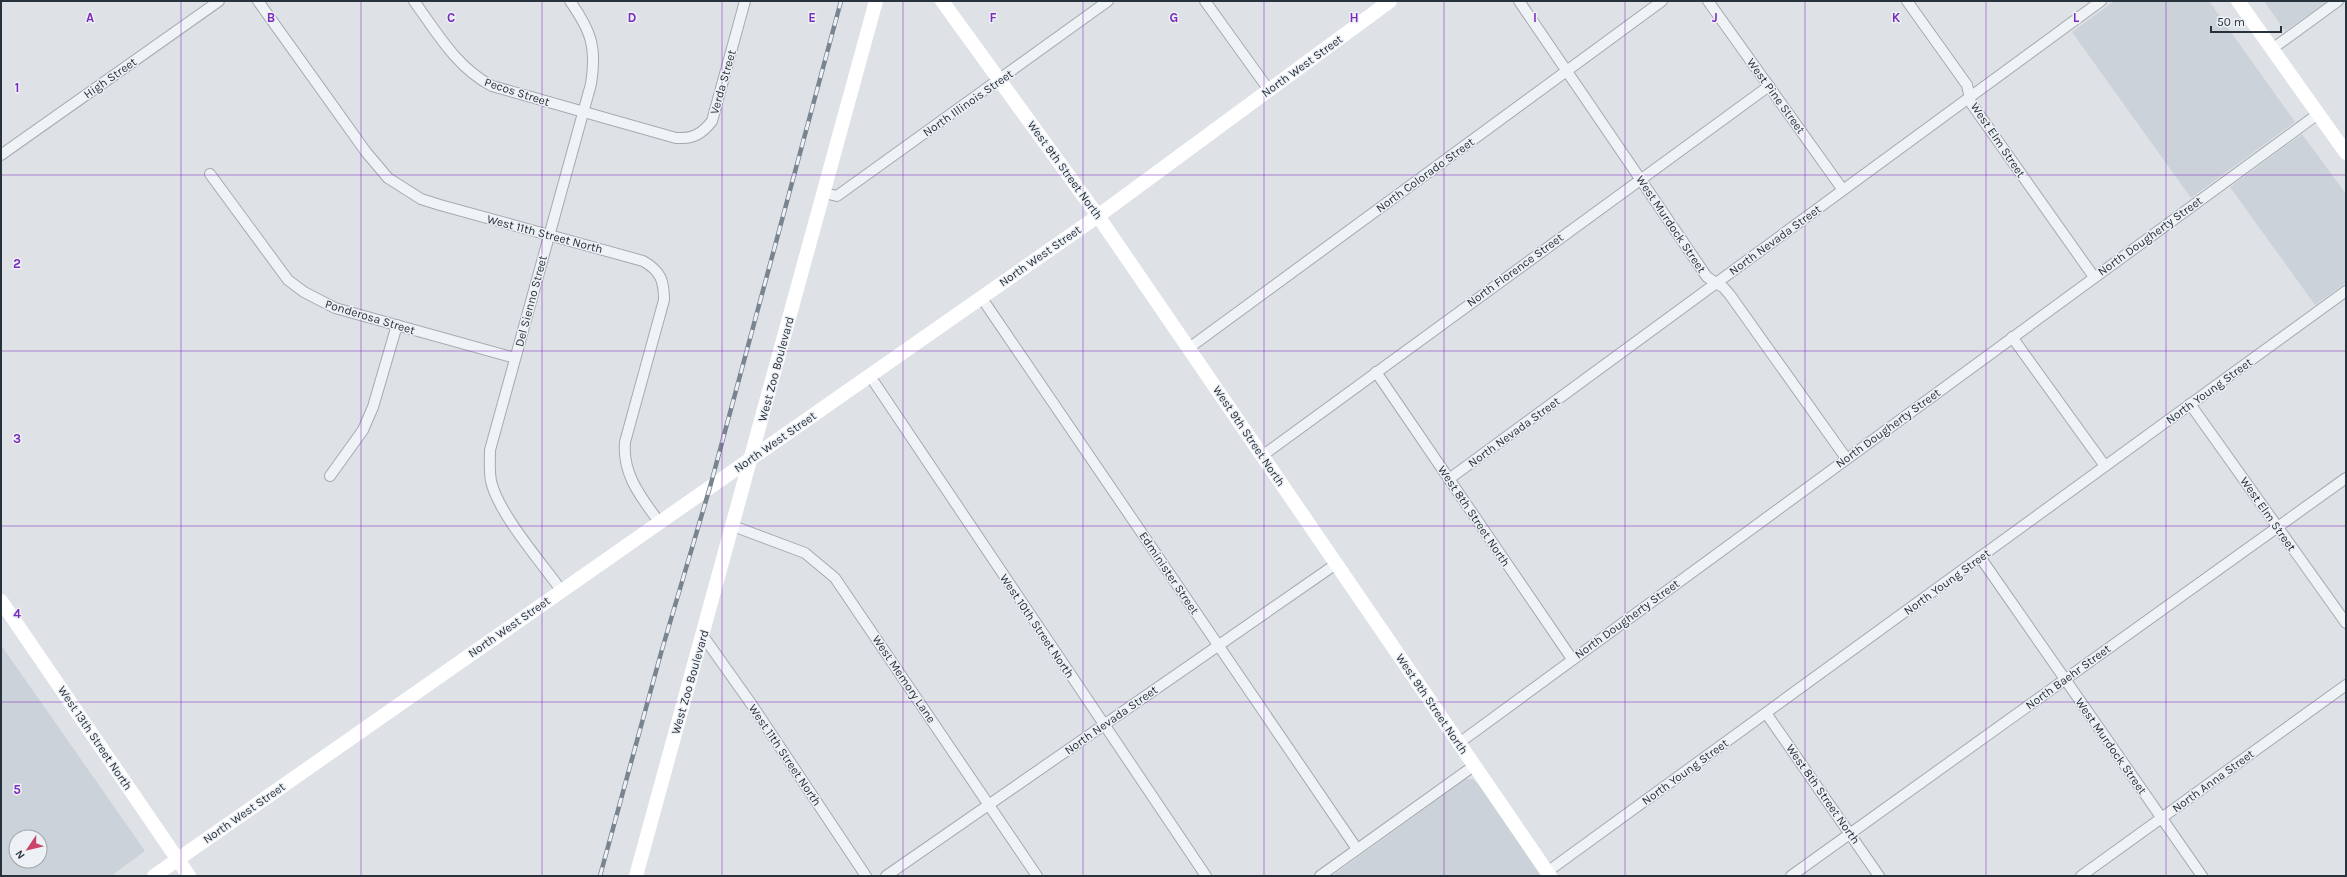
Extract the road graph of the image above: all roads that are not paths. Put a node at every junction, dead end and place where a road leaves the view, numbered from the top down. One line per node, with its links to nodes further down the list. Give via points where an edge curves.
1 (219, 1): 27 (street, High Street)
2 (258, 1): 33 (street, West 11th Street North, via 366,152 388,178 421,199)
3 (414, 1): 24 (street, Pecos Street, via 453,54 480,80 509,92)
4 (570, 1): 24 (street, Del Sienno Street, via 584,22 594,53 591,84)
5 (745, 1): 24 (street, Verda Street, via 712,121 701,133 687,139 676,138)
6 (876, 1): 31 (main road, West Zoo Boulevard)
7 (942, 1): 20 (main road, West 9th Street North)
8 (1108, 1): 20 (street, North Illinois Street)
9 (1205, 1): 22 (street)
10 (1390, 1): 22 (main road, North West Street)
11 (1519, 1): 19 (street, West Murdock Street)
12 (1662, 1): 19 (street, North Colorado Street)
13 (1708, 1): 21 (street, West Pine Street)
14 (1907, 1): 23 (street, West Elm Street, via 1967,85)
15 (2101, 1): 23 (street, North Nevada Street)
16 (2238, 1): 18 (main road)
17 (2338, 1): 18 (street)
18 (2272, 49): 25 (main road)
19 (1566, 71): 29 (street, West Murdock Street); 40 (street, North Colorado Street)
20 (1000, 80): 31 (street, North Illinois Street, via 837,196); 32 (main road, West 9th Street North)
21 (1769, 86): 29 (street, North Florence Street); 30 (street, West Pine Street)
22 (1270, 90): 32 (main road, North West Street)
23 (1970, 97): 30 (street, North Nevada Street); 34 (street, West Elm Street, via 1971,103)
24 (583, 112): 33 (street, Del Sienno Street)
25 (2318, 114): 26 (main road); 34 (street, North Dougherty Street)
26 (2346, 153)
27 (1, 155)
28 (210, 174): 38 (street, Ponderosa Street, via 288,280 304,292 335,308)
29 (1639, 178): 35 (street, West Murdock Street, via 1706,276); 42 (street, North Florence Street)
30 (1843, 190): 35 (street, North Nevada Street)
31 (824, 193): 46 (main road, West Zoo Boulevard)
32 (1098, 216): 37 (main road, North West Street); 40 (main road, West 9th Street North)
33 (549, 235): 41 (street, Del Sienno Street); 52 (street, West 11th Street North, via 643,261 653,267 662,278 664,300 625,442 624,456 631,481)
34 (2094, 277): 39 (street, North Dougherty Street)
35 (1716, 284): 47 (street, West Murdock Street, via 1730,295); 51 (street, North Nevada Street)
36 (2346, 291): 44 (street, North Young Street)
37 (981, 297): 43 (main road, North West Street); 61 (street, Edminister Street)
38 (397, 325): 41 (street, Ponderosa Street); 49 (street, via 373,407 363,430)
39 (2012, 337): 47 (street, North Dougherty Street); 48 (street)
40 (1189, 348): 45 (main road, West 9th Street North)
41 (515, 358): 57 (street, Del Sienno Street, via 490,450 492,482 496,495 511,521)
42 (1376, 372): 45 (street, North Florence Street); 51 (street, West 8th Street North)
43 (870, 376): 46 (main road, North West Street); 66 (street, West 10th Street North)
44 (2190, 404): 48 (street, North Young Street); 54 (street, West Elm Street)
45 (1262, 456): 56 (main road, West 9th Street North)
46 (752, 457): 52 (main road, North West Street); 53 (main road, West Zoo Boulevard)
47 (1846, 458): 62 (street, North Dougherty Street)
48 (2105, 466): 55 (street, North Young Street)
49 (330, 476)
50 (2346, 478): 54 (street, North Baehr Street)
51 (1449, 480): 62 (street, West 8th Street North)
52 (659, 522): 57 (main road, North West Street)
53 (733, 526): 60 (main road, West Zoo Boulevard); 69 (street, West Memory Lane, via 805,553 835,578)
54 (2278, 527): 59 (street, West Elm Street); 63 (street, North Baehr Street)
55 (1980, 557): 63 (street, West Murdock Street); 65 (street, North Young Street)
56 (1336, 564): 61 (street, North Nevada Street); 67 (main road, West 9th Street North)
57 (561, 590): 73 (main road, North West Street)
58 (1, 601): 73 (main road, West 13th Street North)
59 (2346, 623)
60 (702, 636): 77 (main road, West Zoo Boulevard); 78 (street, West 11th Street North, via 752,704)
61 (1218, 645): 66 (street, North Nevada Street); 72 (street, Edminister Street)
62 (1572, 659): 67 (street, North Dougherty Street)
63 (2065, 679): 70 (street, West Murdock Street); 71 (street, North Baehr Street)
64 (2346, 686): 70 (street, North Anna Street)
65 (1766, 713): 71 (street, West 8th Street North); 74 (street, North Young Street)
66 (1104, 725): 69 (street, North Nevada Street); 81 (street, West 10th Street North)
67 (1459, 743): 68 (main road, West 9th Street North)
68 (1475, 765): 72 (street); 74 (main road, West 9th Street North)
69 (989, 805): 79 (street, North Nevada Street); 80 (street, West Memory Lane)
70 (2161, 818): 85 (street, North Anna Street); 86 (street, West Murdock Street)
71 (1850, 834): 83 (street, North Baehr Street); 84 (street, West 8th Street North)
72 (1357, 849): 82 (street)
73 (178, 859): 75 (main road, North West Street); 76 (main road, West 13th Street North)
74 (1548, 874)
75 (154, 876)
76 (189, 876)
77 (636, 876)
78 (866, 876)
79 (886, 876)
80 (1037, 876)
81 (1206, 876)
82 (1320, 876)
83 (1791, 876)
84 (1879, 876)
85 (2080, 876)
86 (2202, 876)

